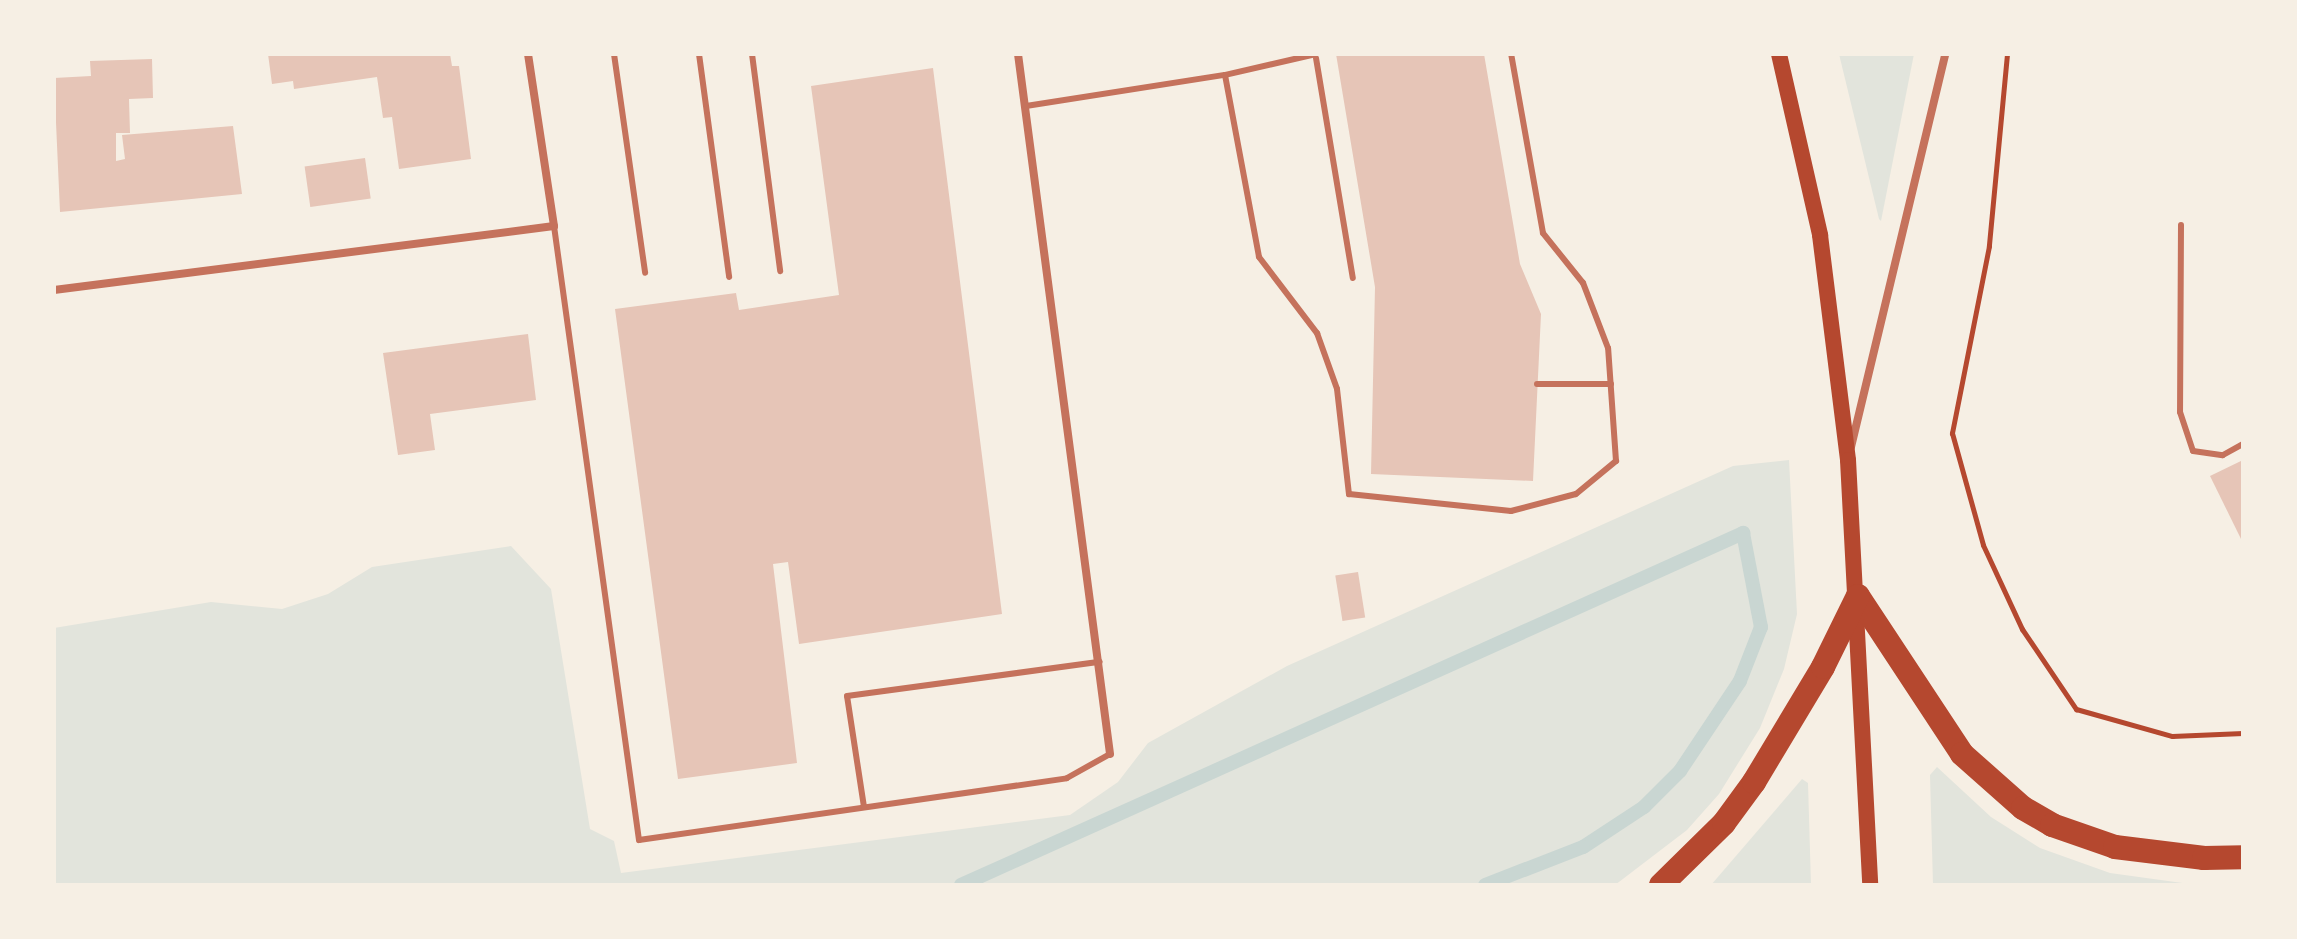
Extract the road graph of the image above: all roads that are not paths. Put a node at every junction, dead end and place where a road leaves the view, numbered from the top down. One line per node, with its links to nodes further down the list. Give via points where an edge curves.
1 (528, 54): 13 (street)
2 (614, 54): 15 (lane)
3 (699, 54): 16 (lane)
4 (752, 54): 14 (lane)
5 (1018, 54): 11 (street)
6 (1511, 54): 20 (lane, via 1543,233 1583,283 1608,348)
7 (1779, 54): 22 (main road, via 1820,235)
8 (1945, 54): 22 (street)
9 (1316, 56): 10 (lane); 17 (lane)
10 (1225, 75): 11 (lane); 20 (lane, via 1259,257 1317,333 1337,389 1349,494 1511,511 1576,494 1616,461)
11 (1026, 106): 24 (street)
12 (2181, 225): 21 (lane, via 2180,412 2193,451 2223,455)
13 (554, 226): 18 (street); 26 (lane, via 639,840)
14 (780, 271)
15 (645, 273)
16 (729, 277)
17 (1353, 278)
18 (54, 290)
19 (1537, 384): 20 (lane)
20 (1611, 384)
21 (2243, 444)
22 (1848, 460): 23 (main road)
23 (1858, 596): 27 (highway, via 1962,754 2023,808 2115,847 2204,858); 28 (highway, via 1823,667 1754,782 1724,823); 29 (main road)
24 (1100, 662): 25 (street); 26 (lane, via 847,696)
25 (1110, 754): 26 (lane, via 1067,778)
26 (864, 807)
27 (2243, 857)
28 (1661, 885)
29 (1870, 885)

